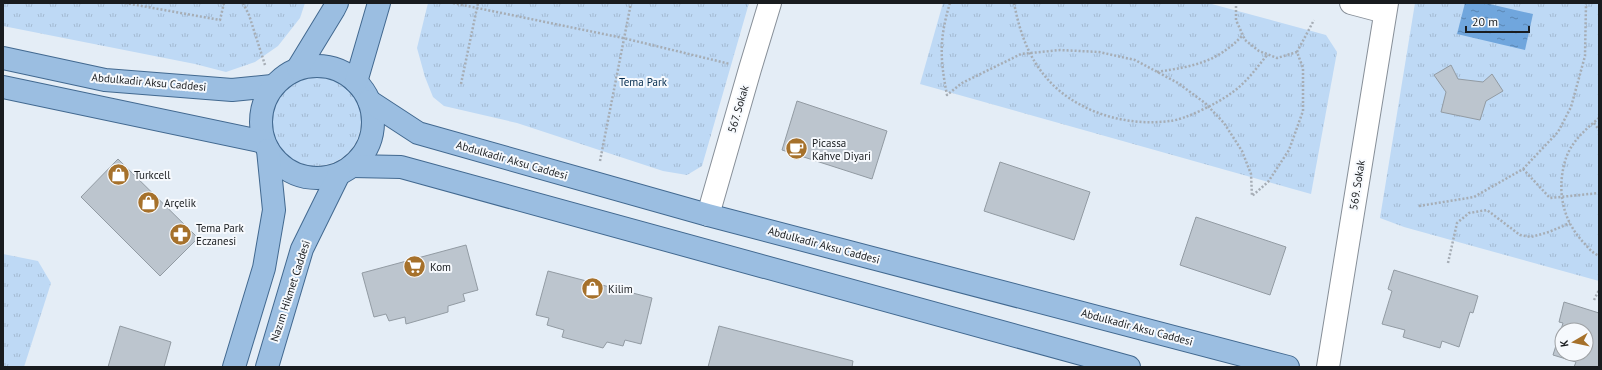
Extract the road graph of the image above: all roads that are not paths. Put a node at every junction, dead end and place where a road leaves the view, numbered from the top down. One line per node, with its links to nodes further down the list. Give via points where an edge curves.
1 (337, 3): 7 (main road)
2 (379, 3): 8 (main road)
3 (770, 3): 14 (street, 567. Sokak)
4 (1351, 3): 5 (street)
5 (1386, 8): 19 (street, 569. Sokak)
6 (3, 58): 9 (main road, Abdulkadir Aksu Caddesi, via 104,80 232,90)
7 (298, 68): 8 (main road, via 318,65 339,70); 9 (main road)
8 (356, 82): 11 (main road)
9 (272, 86): 12 (main road, via 263,103 260,123)
10 (3, 87): 12 (main road)
11 (369, 101): 13 (main road, via 373,119 371,136 364,153); 14 (main road, Abdulkadir Aksu Caddesi, via 418,133)
12 (266, 146): 13 (main road, via 278,163 307,178 323,178); 15 (main road, via 274,210 264,268)
13 (346, 170): 16 (main road, Nazım Hikmet Caddesi, via 302,249); 17 (main road, via 401,167)
14 (708, 215): 18 (main road, Abdulkadir Aksu Caddesi)
15 (234, 367)
16 (267, 367)
17 (1129, 367)
18 (1288, 367)
19 (1328, 367)

